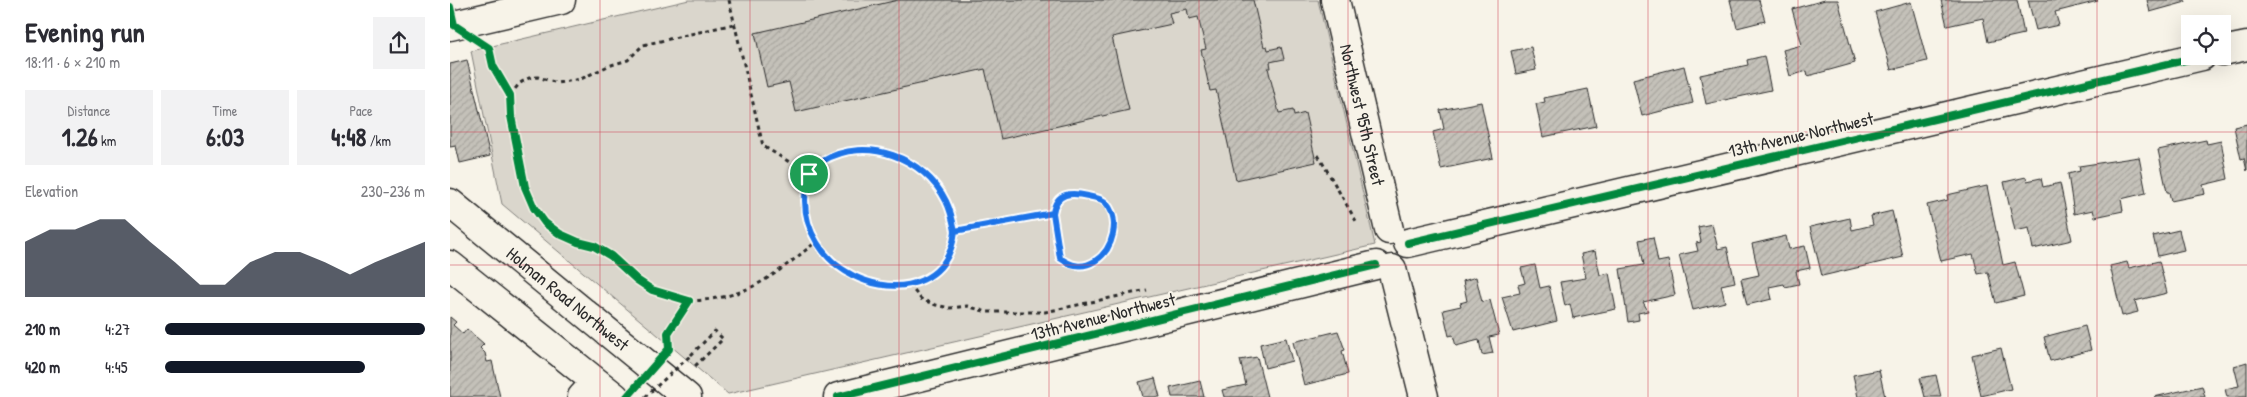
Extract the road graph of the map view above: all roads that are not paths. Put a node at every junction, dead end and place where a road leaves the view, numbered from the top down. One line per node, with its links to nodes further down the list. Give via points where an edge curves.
1 (561, 0): 3 (street)
2 (1335, 0): 8 (street, Northwest 95th Street)
3 (451, 19)
4 (2247, 46): 5 (street)
5 (2231, 49)
6 (2181, 61): 8 (street, 13th Avenue Northwest)
7 (450, 202): 12 (street, Holman Road Northwest)
8 (1398, 236): 10 (street, via 1406,257 1399,266)
9 (450, 265): 11 (street)
10 (1384, 267): 13 (street, 13th Avenue Northwest); 14 (street)
11 (597, 392)
12 (687, 397)
13 (838, 397)
14 (1424, 397)

